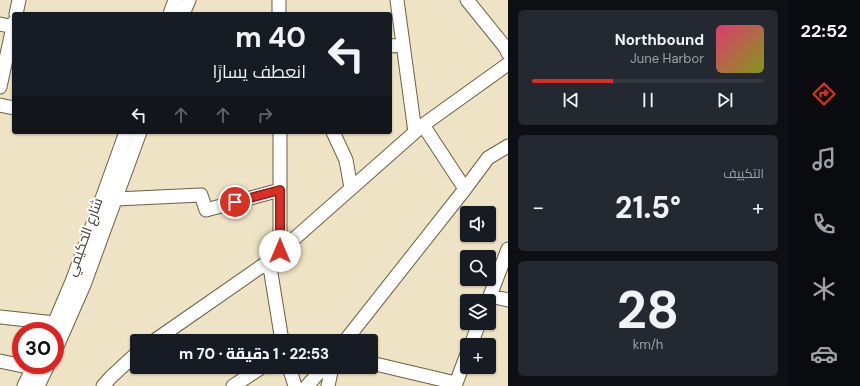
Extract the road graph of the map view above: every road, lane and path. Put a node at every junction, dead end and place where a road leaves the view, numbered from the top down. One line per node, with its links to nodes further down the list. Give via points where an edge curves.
1 (19, 0): 7 (street)
2 (175, 0): 8 (street)
3 (188, 0): 9 (street)
4 (278, 0): 10 (street)
5 (397, 0): 14 (street)
6 (467, 0): 16 (street)
7 (16, 12)
8 (171, 12)
9 (184, 12)
10 (279, 12)
11 (0, 24): 12 (street)
12 (12, 25)
13 (12, 34): 18 (street)
14 (403, 45): 15 (street); 21 (street)
15 (392, 46)
16 (507, 49)
17 (508, 64): 21 (street)
18 (0, 87)
19 (0, 105): 20 (street)
20 (12, 108)
21 (419, 128): 27 (street); 28 (street)
22 (125, 134): 39 (street, شارع الحكيمي)
23 (139, 134): 30 (street, شارع الحكيمي)
24 (280, 134): 29 (street)
25 (334, 134): 27 (street, via 346,160)
26 (508, 146): 28 (street, via 488,158)
27 (351, 188): 32 (street)
28 (465, 189): 43 (street)
29 (280, 190): 30 (street, via 206,210 201,195); 32 (street)
30 (116, 199): 40 (street, شارع الحكيمي)
31 (508, 249): 34 (street)
32 (280, 251): 33 (street)
33 (268, 261): 41 (street); 42 (street)
34 (491, 294)
35 (496, 299): 36 (street)
36 (508, 300)
37 (0, 317): 38 (street)
38 (26, 322)
39 (55, 322)
40 (64, 331)
41 (164, 334)
42 (281, 334)
43 (351, 334)
44 (130, 360): 55 (street)
45 (0, 361): 46 (street)
46 (12, 363)
47 (378, 365): 56 (street)
48 (460, 372): 56 (street)
49 (30, 374): 57 (street)
50 (44, 374): 58 (street)
51 (252, 374): 59 (street)
52 (291, 374): 60 (street)
53 (318, 374): 61 (street)
54 (331, 374): 62 (street)
55 (109, 383)
56 (455, 384)
57 (24, 386)
58 (38, 386)
59 (234, 386)
60 (295, 386)
61 (307, 386)
62 (328, 386)

